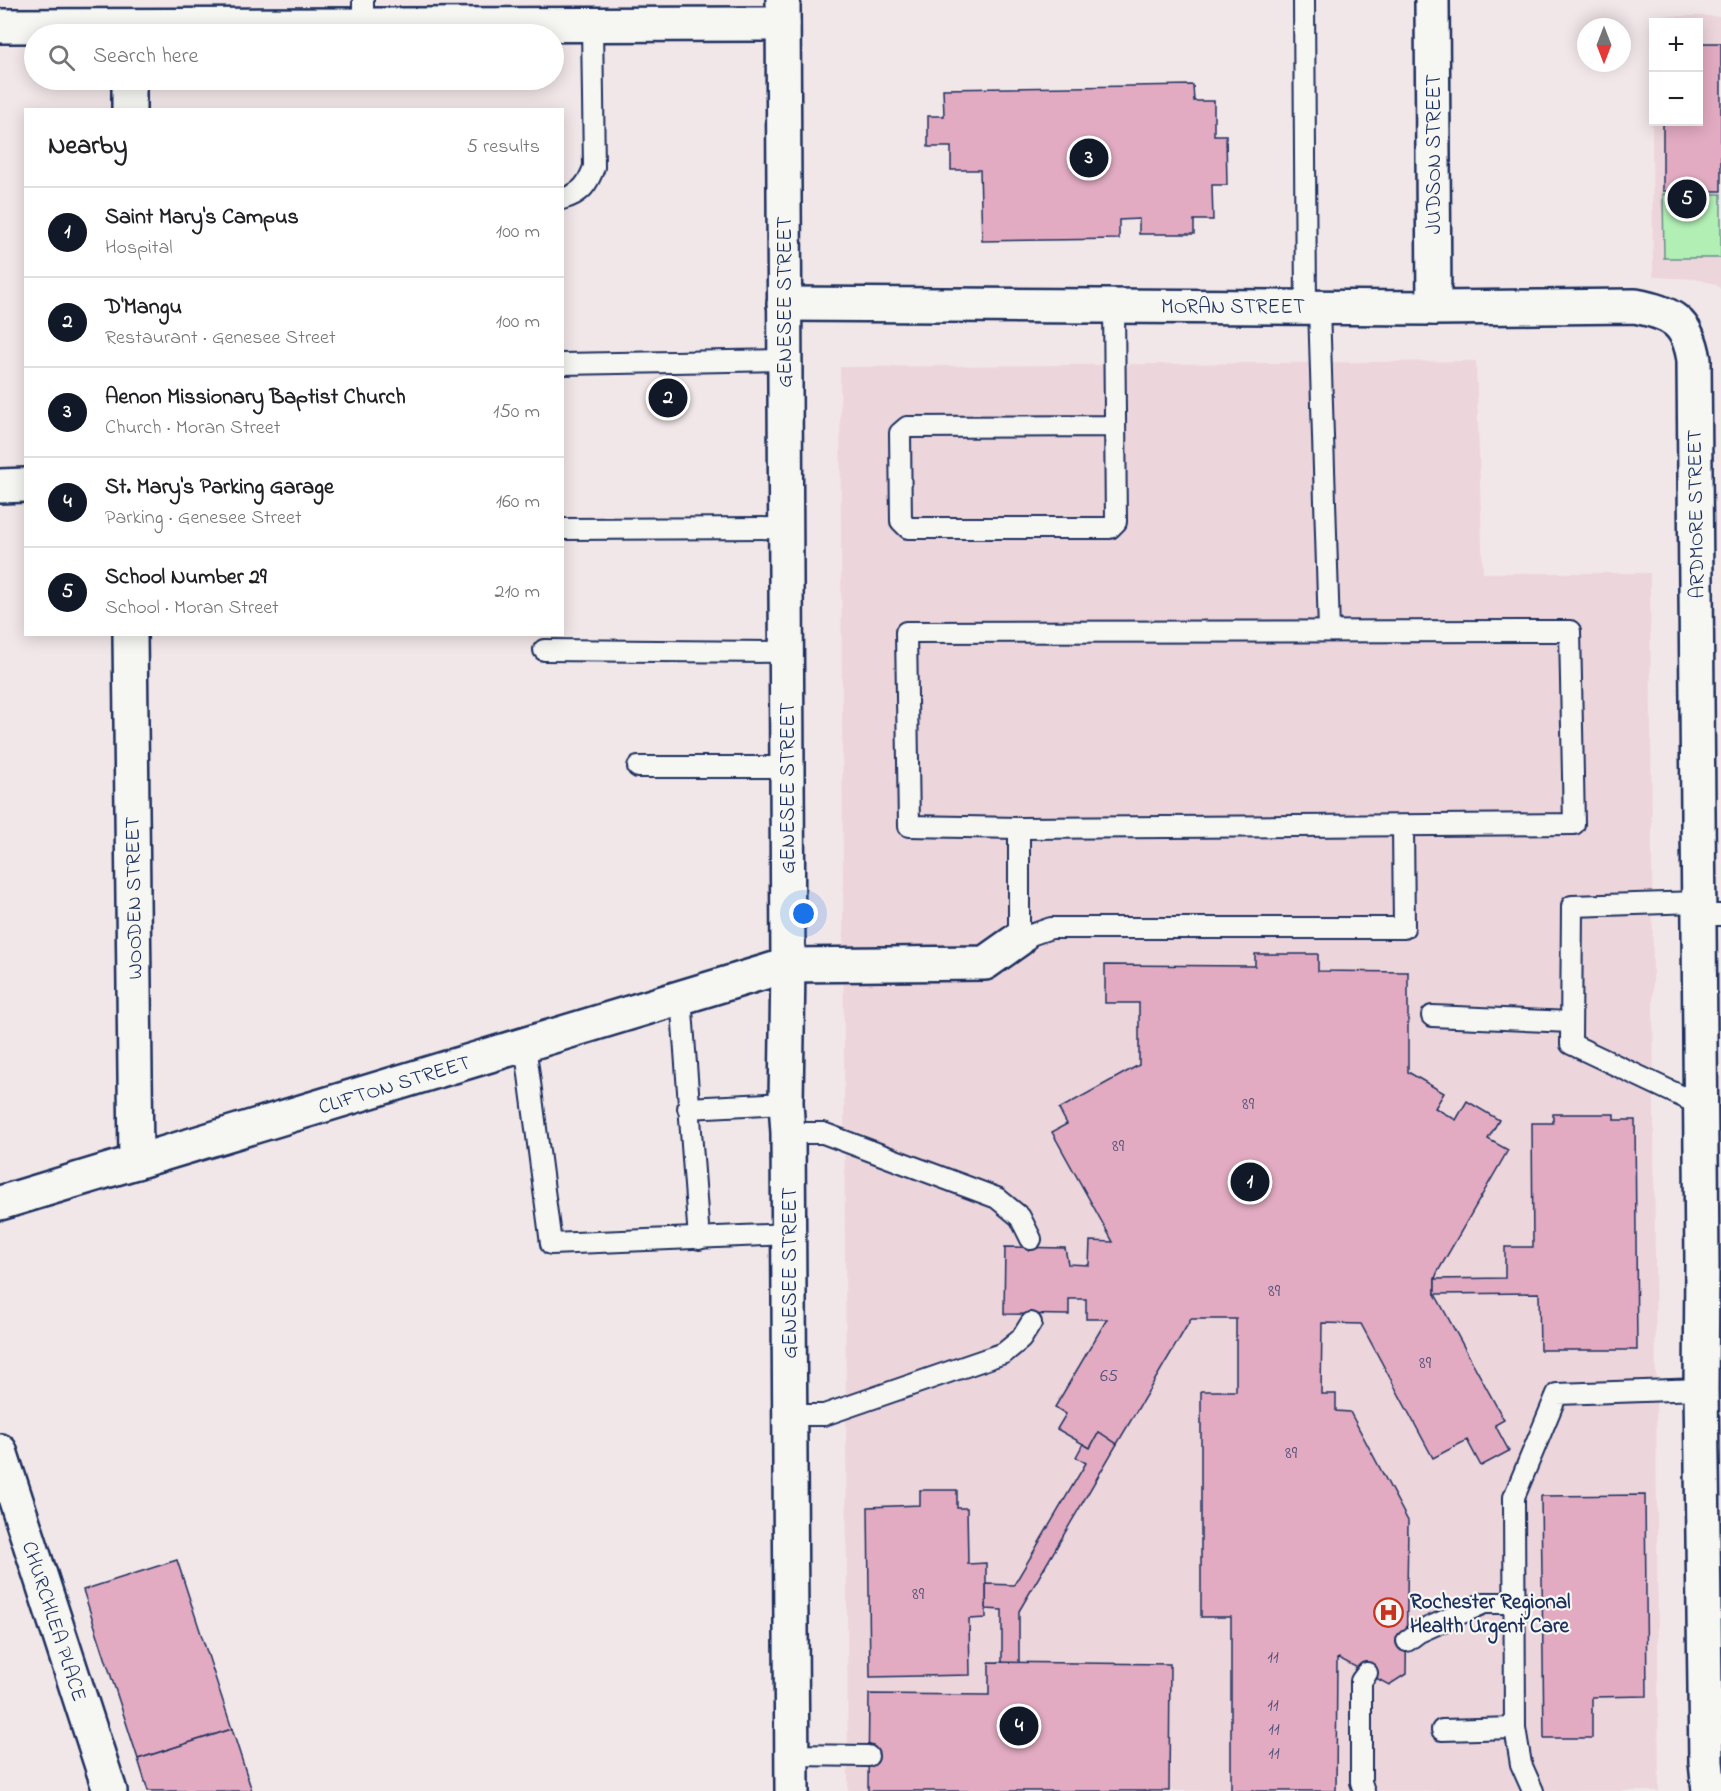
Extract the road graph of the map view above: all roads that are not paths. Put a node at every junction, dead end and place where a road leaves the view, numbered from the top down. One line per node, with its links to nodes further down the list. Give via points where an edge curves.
1 (1304, 0): 14 (lane)
2 (1432, 0): 15 (street, JUDSON STREET)
3 (783, 12): 6 (street); 12 (street, GENESEE STREET)
4 (363, 13): 5 (street); 6 (street)
5 (212, 24)
6 (592, 25): 11 (lane, via 594,167 588,182)
7 (0, 26): 8 (street)
8 (24, 27)
9 (129, 90): 10 (street)
10 (129, 108)
11 (564, 198)
12 (784, 304): 13 (street, MORAN STREET); 17 (street, GENESEE STREET)
13 (1114, 306): 14 (street, MORAN STREET); 19 (lane)
14 (1312, 307): 15 (street, MORAN STREET); 24 (lane)
15 (1434, 308): 16 (street, MORAN STREET, via 1635,306 1658,310)
16 (1678, 321): 32 (street, ARDMORE STREET, via 1692,344 1694,360)
17 (784, 360): 18 (lane); 22 (street, GENESEE STREET)
18 (564, 364)
19 (1115, 426): 19 (lane, via 1116,522 1110,528 908,528 901,521 900,433 907,427)
20 (24, 485): 21 (street)
21 (0, 486)
22 (785, 528): 23 (lane); 27 (street, GENESEE STREET)
23 (564, 529)
24 (1329, 631): 30 (lane, via 1570,631 1574,824); 31 (lane, via 906,632 909,826)
25 (130, 636): 42 (street, WOODEN STREET)
26 (543, 650): 27 (lane)
27 (786, 652): 29 (street, GENESEE STREET)
28 (638, 767): 29 (lane)
29 (787, 767): 34 (street, GENESEE STREET)
30 (1403, 826): 31 (lane); 33 (lane, via 1404,928 1051,928)
31 (1018, 828): 33 (lane)
32 (1706, 911): 37 (lane, via 1572,906); 39 (street, ARDMORE STREET)
33 (1018, 939): 34 (street, CLIFTON STREET, via 985,963)
34 (788, 965): 35 (street, CLIFTON STREET); 41 (street, GENESEE STREET)
35 (681, 997): 38 (street, CLIFTON STREET); 40 (lane)
36 (1432, 1016): 37 (lane)
37 (1571, 1022): 39 (lane, via 1571,1044)
38 (525, 1044): 42 (street, CLIFTON STREET); 46 (lane, via 551,1245)
39 (1700, 1105): 43 (street, ARDMORE STREET)
40 (688, 1108): 41 (lane); 46 (lane)
41 (787, 1118): 45 (street, GENESEE STREET); 47 (lane, via 997,1198 1020,1217)
42 (136, 1162): 44 (street, CLIFTON STREET)
43 (1711, 1169): 48 (street, ARDMORE STREET)
44 (0, 1203)
45 (789, 1234): 46 (lane); 51 (street, GENESEE STREET)
46 (699, 1239)
47 (1031, 1239)
48 (1711, 1265): 50 (street, ARDMORE STREET)
49 (1031, 1323): 51 (lane, via 1021,1339 1004,1353 824,1415)
50 (1701, 1389): 53 (lane, via 1557,1394 1514,1497); 64 (street, ARDMORE STREET)
51 (790, 1415): 58 (street, GENESEE STREET)
52 (0, 1451): 60 (street, CHURCHLEA PLACE)
53 (1515, 1603): 54 (lane, via 1484,1603); 56 (lane)
54 (1407, 1641)
55 (1367, 1673): 62 (lane, via 1361,1681)
56 (1515, 1728): 57 (lane); 63 (lane, via 1521,1764)
57 (1442, 1730)
58 (792, 1755): 59 (lane); 61 (street, GENESEE STREET)
59 (868, 1756)
60 (110, 1791)
61 (792, 1791)
62 (1364, 1791)
63 (1533, 1791)
64 (1709, 1791)

